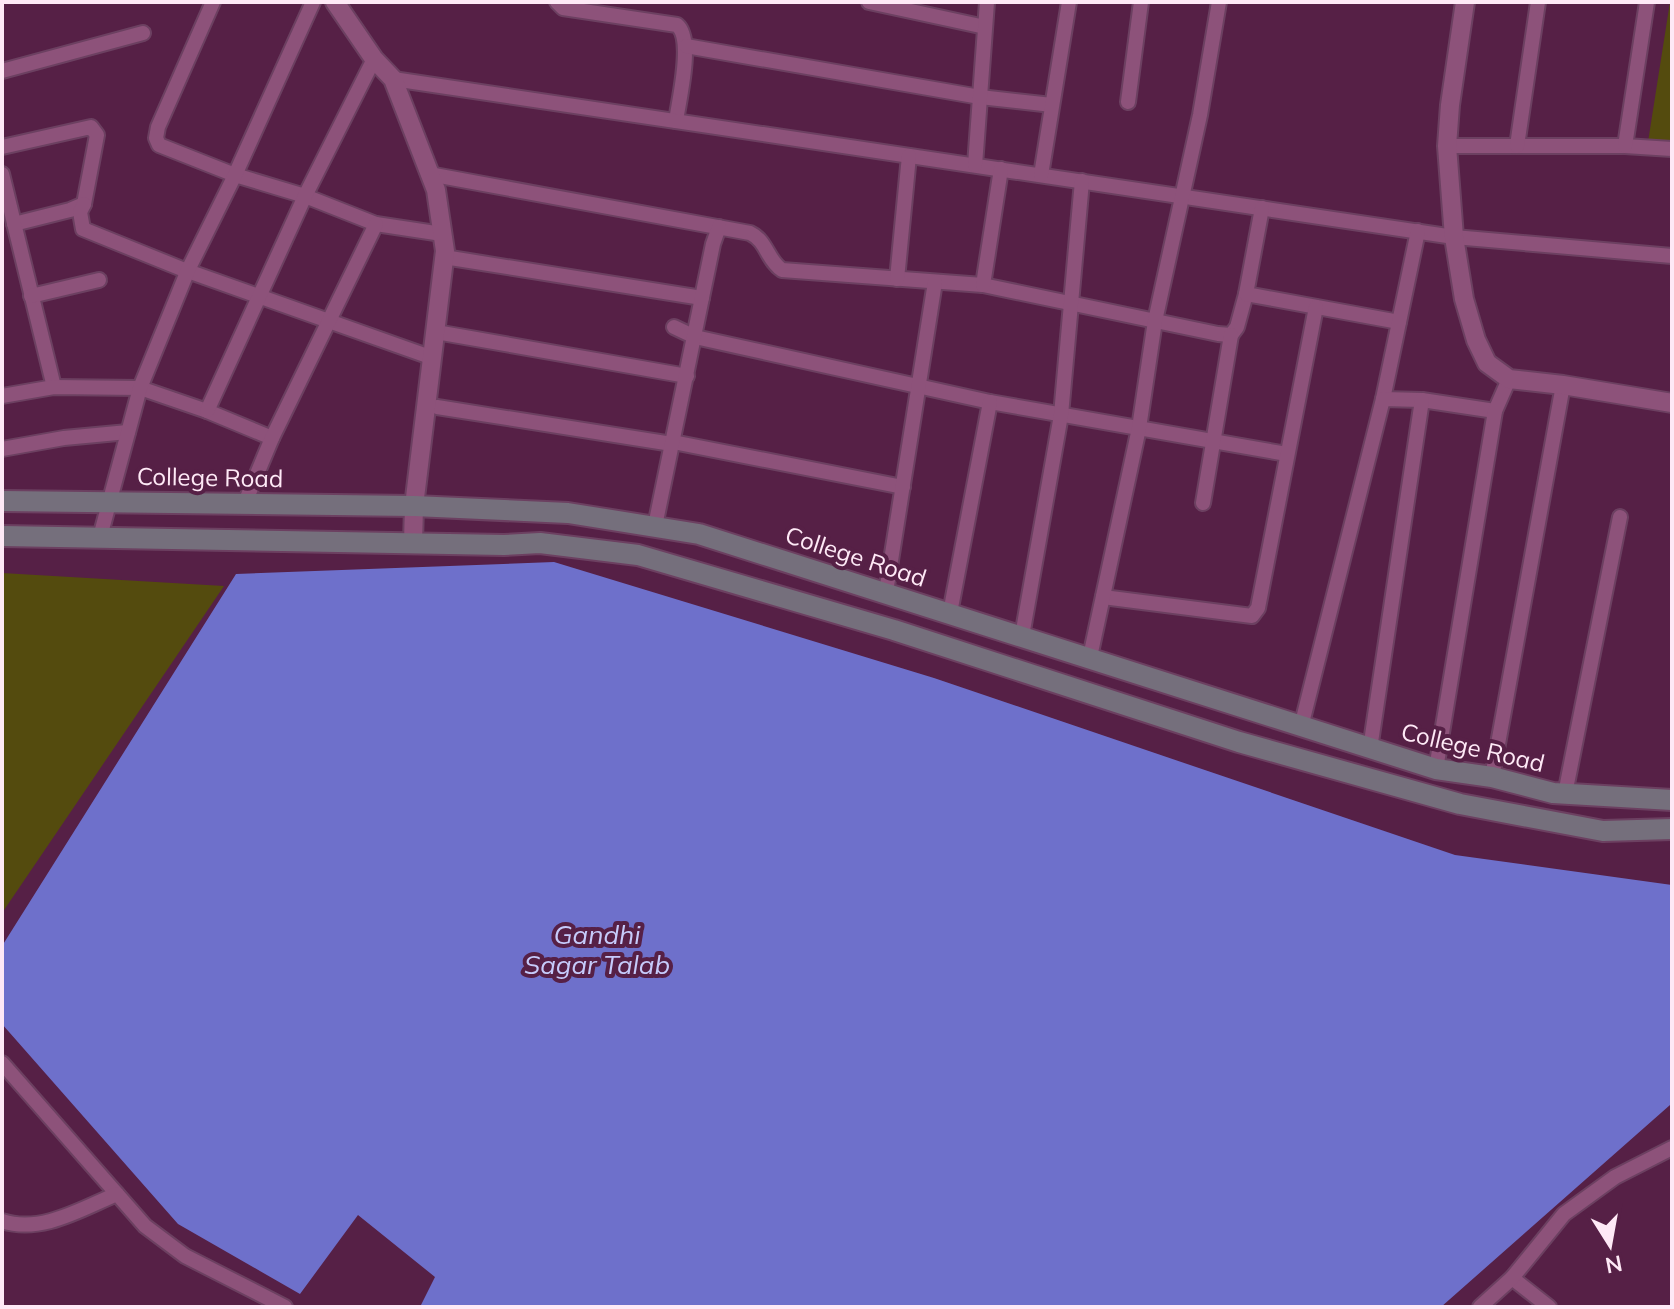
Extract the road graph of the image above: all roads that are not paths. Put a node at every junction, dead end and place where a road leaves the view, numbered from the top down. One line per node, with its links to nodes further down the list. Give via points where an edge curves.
1 (213, 2): 33 (street, via 156,138 159,145)
2 (313, 2): 33 (street)
3 (335, 2): 16 (street)
4 (557, 2): 15 (street, via 563,8 677,25)
5 (869, 2): 13 (street)
6 (987, 2): 13 (street)
7 (1069, 2): 21 (street)
8 (1141, 2): 20 (street)
9 (1219, 2): 37 (street)
10 (1465, 2): 23 (street)
11 (1538, 2): 24 (street)
12 (1647, 2): 25 (street)
13 (985, 27): 19 (street)
14 (143, 33): 17 (street)
15 (686, 46): 19 (street); 22 (street)
16 (374, 59): 18 (street); 36 (street)
17 (2, 71)
18 (393, 79): 22 (street); 32 (street)
19 (980, 97): 21 (street); 29 (street)
20 (1128, 102)
21 (1052, 105): 34 (street)
22 (676, 121): 28 (street)
23 (1447, 146): 24 (street); 46 (street)
24 (1517, 146): 25 (street)
25 (1625, 146): 27 (street)
26 (2, 147): 39 (street, via 94,128)
27 (1672, 149)
28 (909, 156): 29 (street); 50 (street)
29 (975, 165): 30 (street)
30 (1001, 169): 34 (street); 53 (street)
31 (2, 174): 38 (street)
32 (429, 174): 43 (street); 45 (street)
33 (235, 175): 36 (street); 49 (street)
34 (1041, 175): 35 (street)
35 (1082, 181): 37 (street); 58 (street)
36 (305, 196): 42 (street); 56 (street)
37 (1181, 196): 40 (street); 60 (street)
38 (5, 198): 41 (street)
39 (84, 204): 41 (street); 49 (street, via 83,229)
40 (1262, 208): 44 (street); 54 (street)
41 (14, 224): 55 (street)
42 (376, 224): 45 (street); 62 (street)
43 (719, 227): 50 (street, via 755,235 782,270); 57 (street)
44 (1418, 231): 46 (street); 61 (street)
45 (442, 234): 48 (street)
46 (1454, 237): 47 (street); 69 (street, via 1476,340 1487,363)
47 (1672, 256)
48 (444, 257): 57 (street); 64 (street)
49 (188, 270): 56 (street); 73 (street)
50 (897, 279): 52 (street)
51 (99, 280): 55 (street)
52 (935, 282): 53 (street); 71 (street)
53 (983, 285): 58 (street)
54 (1246, 294): 59 (street); 65 (street)
55 (31, 296): 72 (street)
56 (258, 297): 62 (street); 80 (street)
57 (702, 298): 66 (street)
58 (1071, 304): 60 (street); 82 (street)
59 (1316, 307): 61 (street); 89 (street)
60 (1155, 321): 65 (street); 83 (street)
61 (1399, 322): 75 (street)
62 (328, 323): 67 (street); 85 (street)
63 (674, 327): 66 (street)
64 (436, 332): 67 (street); 68 (street)
65 (1231, 335): 86 (street)
66 (695, 337): 68 (street); 71 (street)
67 (433, 358): 95 (street)
68 (687, 376): 87 (street)
69 (1509, 379): 70 (street); 81 (street)
70 (1563, 385): 78 (street); 109 (street)
71 (920, 386): 77 (street); 90 (street)
72 (54, 387): 73 (street); 74 (street)
73 (140, 388): 80 (street); 84 (street)
74 (2, 396)
75 (1383, 399): 76 (street); 106 (street)
76 (1422, 400): 81 (street); 107 (street)
77 (990, 402): 82 (street); 103 (street)
78 (1672, 403)
79 (437, 407): 87 (street)
80 (207, 411): 85 (street)
81 (1495, 411): 108 (street)
82 (1061, 415): 83 (street); 104 (street)
83 (1139, 428): 86 (street); 102 (street)
84 (128, 432): 88 (street); 92 (street)
85 (272, 438): 94 (street)
86 (1214, 441): 89 (street); 93 (street)
87 (673, 442): 90 (street); 97 (street)
88 (2, 449)
89 (1287, 454): 102 (street, via 1258,608 1252,616)
90 (903, 487): 101 (street)
91 (2, 501): 92 (main road, College Road)
92 (109, 501): 94 (main road, College Road); 99 (street)
93 (1203, 503)
94 (244, 505): 95 (main road, College Road)
95 (414, 506): 97 (main road, College Road, via 568,513); 100 (street)
96 (1620, 517): 110 (street)
97 (655, 526): 101 (main road, College Road, via 699,534)
98 (2, 536): 99 (main road)
99 (100, 537): 100 (main road)
100 (413, 543): 112 (main road, via 540,543 638,555 894,630 1239,742 1460,804 1603,831)
101 (886, 592): 103 (main road, College Road)
102 (1103, 597): 105 (street)
103 (950, 613): 104 (main road, College Road)
104 (1022, 636): 105 (main road, College Road)
105 (1090, 657): 106 (main road, College Road)
106 (1301, 727): 107 (main road, College Road)
107 (1370, 749): 108 (main road, College Road)
108 (1436, 769): 109 (main road, College Road)
109 (1492, 777): 110 (main road, College Road)
110 (1565, 794): 111 (main road, College Road)
111 (1672, 800)
112 (1672, 829)
113 (2, 1063): 115 (street)
114 (1672, 1148): 117 (street, via 1615,1177 1564,1214)
115 (117, 1194): 116 (street, via 43,1224 18,1227); 118 (street, via 145,1226 185,1256)
116 (2, 1221)
117 (1512, 1278): 119 (street); 120 (street)
118 (285, 1307)
119 (1480, 1307)
120 (1549, 1307)

